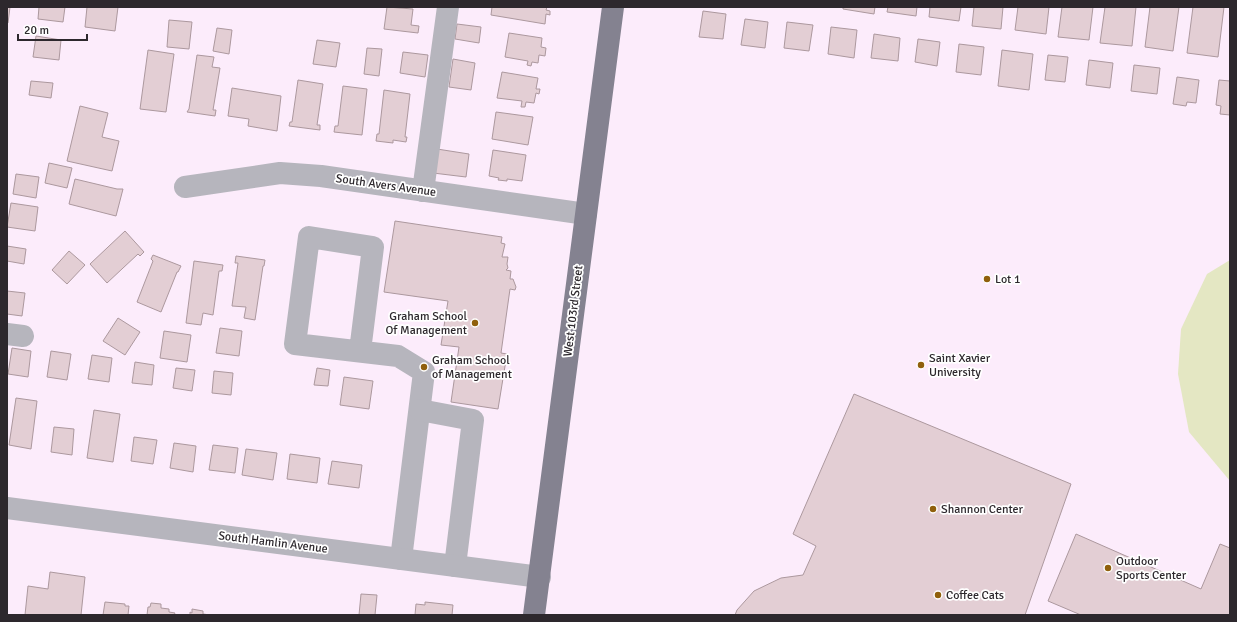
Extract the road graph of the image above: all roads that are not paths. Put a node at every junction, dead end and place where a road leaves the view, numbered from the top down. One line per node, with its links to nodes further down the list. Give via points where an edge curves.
1 (448, 7): 4 (street)
2 (613, 7): 5 (main road, West 103rd Street)
3 (185, 187): 4 (street, South Avers Avenue, via 280,173 321,176)
4 (423, 191): 5 (street, South Avers Avenue)
5 (586, 214): 11 (main road, West 103rd Street)
6 (360, 351): 6 (street, via 295,344 309,237 373,246); 7 (street, via 398,356 424,372)
7 (420, 410): 9 (street); 10 (street, via 473,420)
8 (7, 508): 9 (street, South Hamlin Avenue)
9 (401, 559): 10 (street, South Hamlin Avenue)
10 (454, 566): 11 (street, South Hamlin Avenue)
11 (540, 577): 12 (main road, West 103rd Street)
12 (534, 615)

